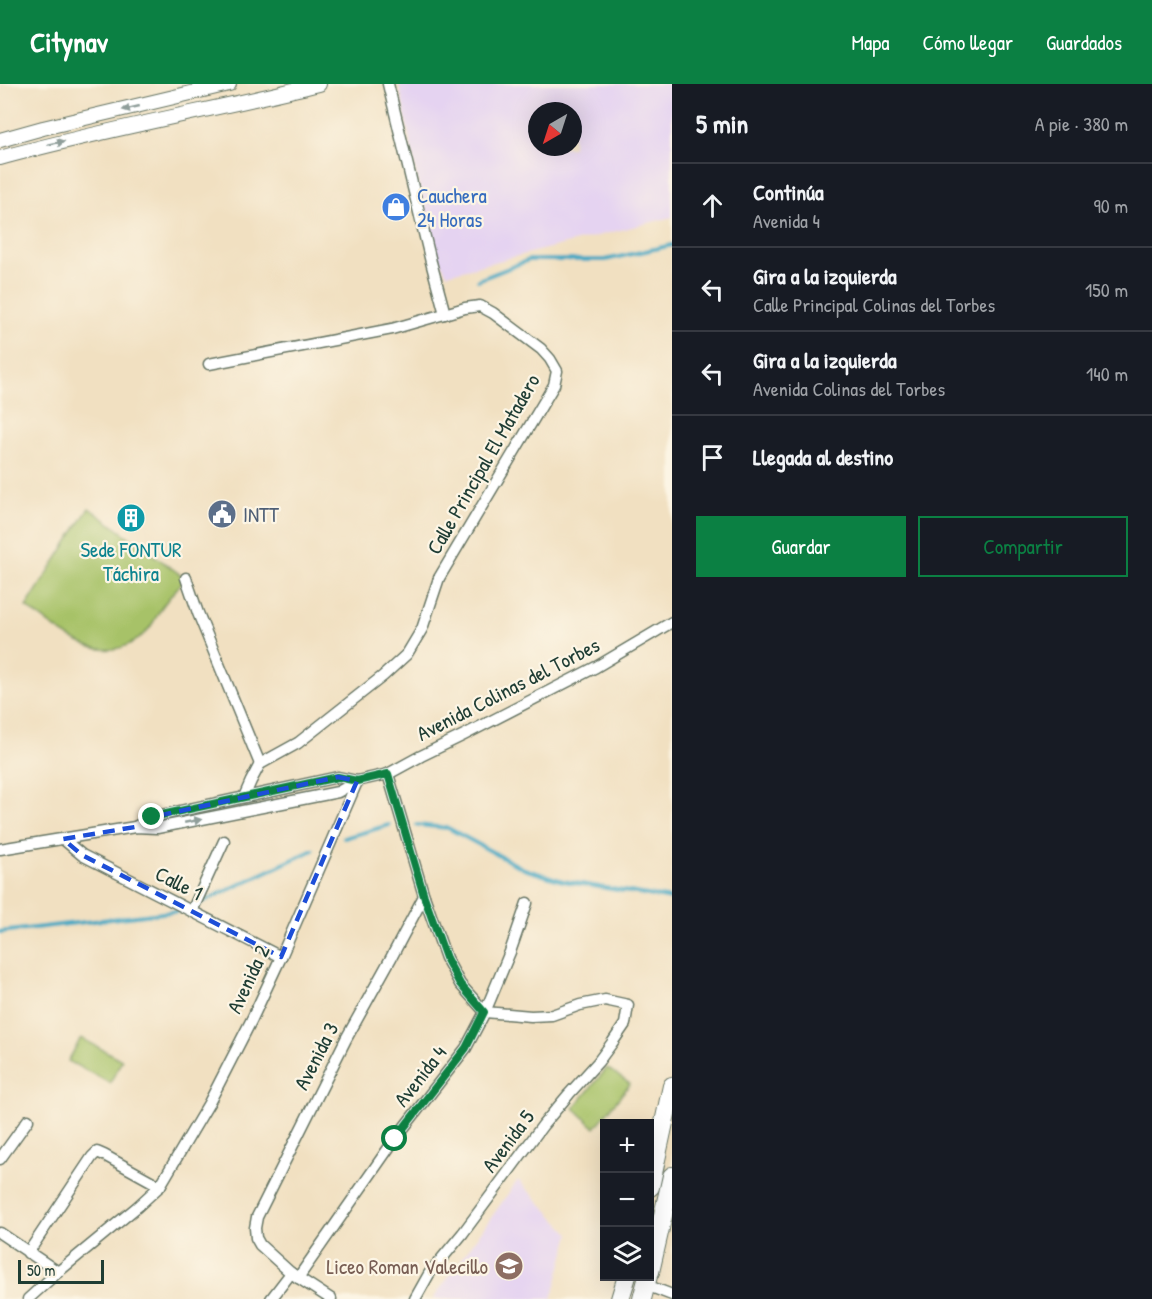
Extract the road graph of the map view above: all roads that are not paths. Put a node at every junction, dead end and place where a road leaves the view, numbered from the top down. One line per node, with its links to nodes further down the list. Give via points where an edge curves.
1 (229, 84): 4 (street, one-way to 4)
2 (319, 84): 5 (street, one-way to 2)
3 (388, 84): 6 (street)
4 (0, 141)
5 (0, 158)
6 (445, 314): 7 (street, Calle Principal El Matadero, via 392,329); 10 (street, Calle Principal El Matadero, via 480,306 493,313 550,359 557,371 554,385 439,578 422,629 407,654 298,743)
7 (209, 364)
8 (186, 578): 10 (street)
9 (672, 622): 11 (street, Avenida Colinas del Torbes, via 596,668)
10 (260, 764): 13 (street)
11 (388, 774): 12 (street, Avenida Colinas del Torbes); 18 (street)
12 (357, 781): 13 (street, Avenida Colinas del Torbes, via 338,777); 14 (street, Avenida Colinas del Torbes, one-way to 12, via 157,828 338,792); 21 (street, Avenida 2)
13 (244, 797): 14 (street, Avenida Colinas del Torbes, via 152,817)
14 (135, 827): 15 (street, Avenida Colinas del Torbes)
15 (63, 839): 17 (street, Avenida Colinas del Torbes); 20 (street, Calle 1, via 82,855)
16 (224, 841): 20 (street)
17 (0, 849)
18 (424, 896): 22 (street, via 446,958 460,984); 32 (street, Avenida 3, via 346,1039 257,1217 256,1238 260,1245)
19 (527, 903): 22 (street, Avenida 4)
20 (192, 911): 21 (street, Calle 1)
21 (280, 957): 28 (street, Avenida 2, via 209,1103)
22 (484, 1012): 32 (street, Avenida 4, via 466,1048); 39 (street, Avenida 5, via 552,1015 605,999 628,1005 625,1024 612,1043 543,1125 429,1274)
23 (672, 1086): 26 (highway)
24 (28, 1119): 25 (street)
25 (0, 1159)
26 (653, 1173)
27 (672, 1176): 34 (highway)
28 (160, 1186): 30 (street, via 98,1152); 31 (street, Avenida 2)
29 (0, 1233): 30 (street)
30 (28, 1253): 31 (street)
31 (58, 1272): 36 (street, Avenida 2)
32 (295, 1276): 37 (street, Avenida 4); 38 (street)
33 (625, 1281): 40 (highway)
34 (646, 1283): 35 (street)
35 (672, 1295)
36 (28, 1299)
37 (271, 1299)
38 (331, 1299)
39 (415, 1299)
40 (620, 1299)

